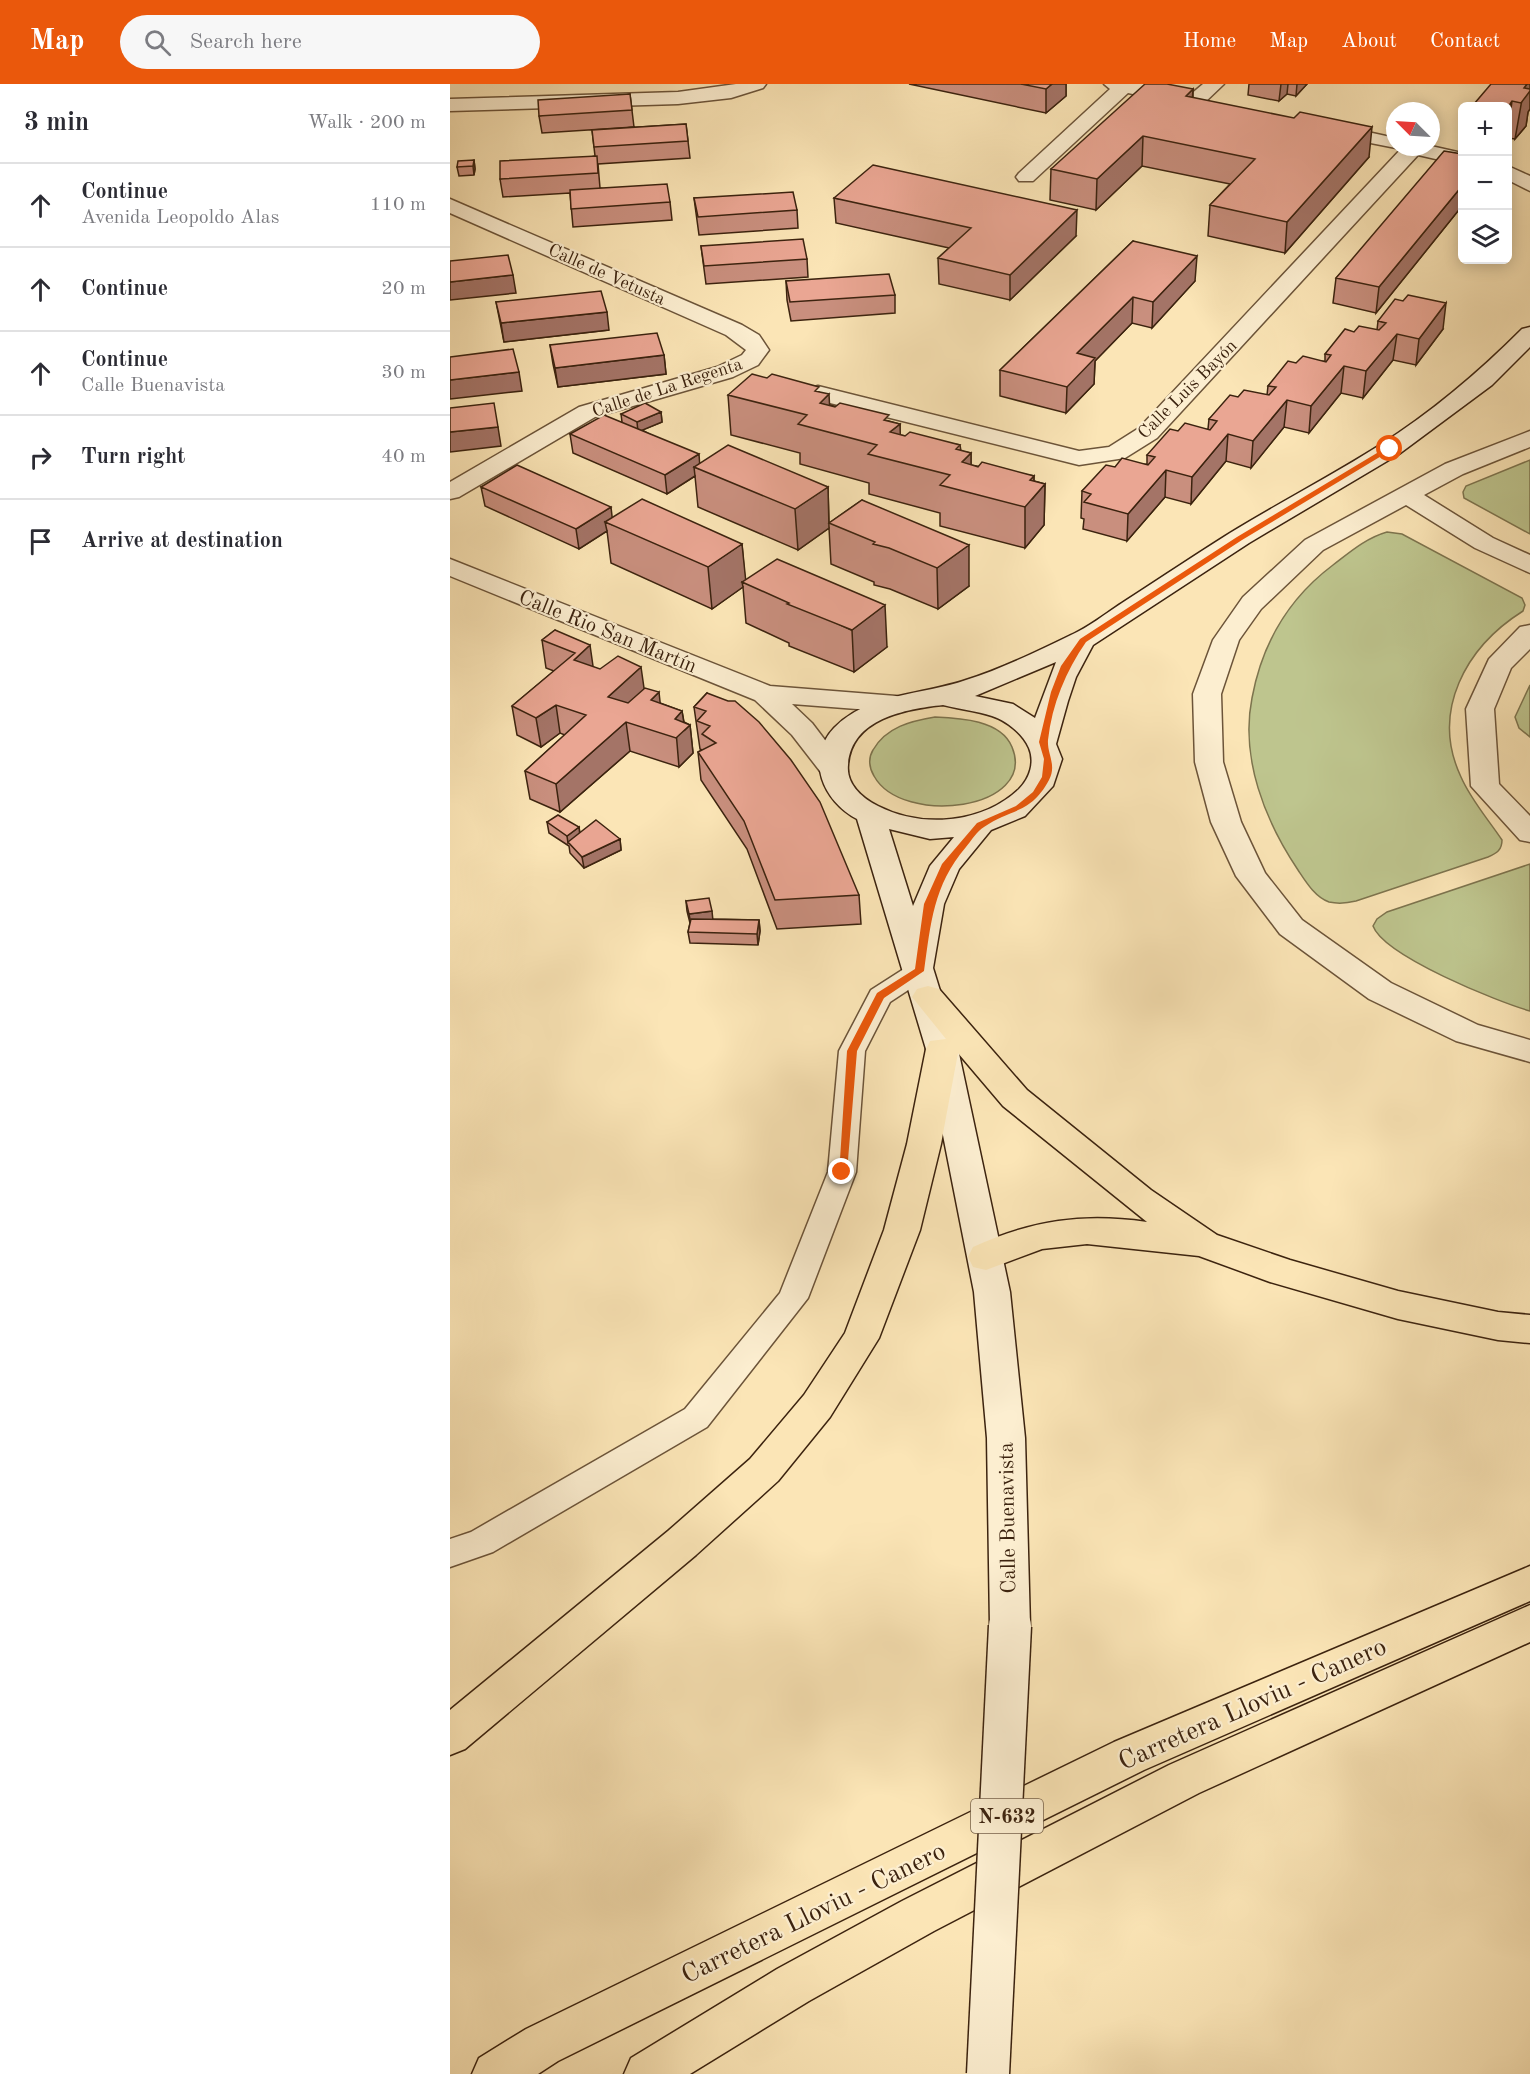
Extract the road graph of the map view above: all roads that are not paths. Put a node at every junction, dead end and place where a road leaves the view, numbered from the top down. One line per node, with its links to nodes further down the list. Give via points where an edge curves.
1 (756, 84): 5 (street, via 731,92 678,98)
2 (1214, 84): 4 (street)
3 (1119, 85): 4 (street); 15 (street)
4 (1196, 101): 6 (street)
5 (450, 105)
6 (1219, 106)
7 (1305, 125): 8 (street)
8 (1386, 142)
9 (1440, 154): 11 (street)
10 (1397, 156): 20 (street, Calle Luis Bayón, via 1148,433 1116,453 1078,458)
11 (1458, 158)
12 (1512, 165): 13 (street)
13 (1530, 166)
14 (1512, 174): 16 (street)
15 (1026, 177)
16 (1530, 184)
17 (450, 205): 19 (street, Calle de Vetusta, via 734,330 751,340)
18 (1530, 334): 27 (street, via 1484,380 1390,449 1240,538)
19 (758, 350): 22 (street, Calle de La Regenta, via 750,360 725,372 587,412)
20 (818, 393)
21 (1530, 438): 23 (street)
22 (450, 492)
23 (1405, 494): 24 (street, via 1484,543); 38 (street, via 1314,544 1252,603 1226,640 1207,694 1209,762 1226,822 1251,876 1291,927 1380,991 1467,1032)
24 (1530, 565)
25 (450, 567): 28 (street, Calle Rio San Martín)
26 (1530, 633): 35 (street, via 1499,665 1480,710 1485,786)
27 (1083, 640): 29 (street); 31 (street, via 1058,683)
28 (765, 694): 30 (street, Calle Rio San Martín); 32 (street, Calle Rio San Martín, via 802,729)
29 (943, 697): 30 (street); 31 (street, via 976,700 1005,710 1028,724)
30 (896, 704): 32 (street, via 870,714 849,730 836,749)
31 (1043, 742): 34 (street, via 1049,759 1046,777 1036,793 1019,808)
32 (833, 769): 33 (street, via 838,786 851,802)
33 (870, 815): 34 (street, via 923,829); 36 (street, Calle Buenavista)
34 (980, 825): 36 (street, Calle Buenavista, via 945,866 929,904)
35 (1530, 833)
36 (923, 984): 37 (street, Calle Buenavista); 39 (highway, via 1015,1098 1139,1199); 42 (lane, via 880,996 852,1051 842,1172 793,1298 696,1418 482,1542)
37 (942, 1049): 40 (street, Calle Buenavista); 45 (highway, via 902,1230 861,1338 817,1406 764,1470)
38 (1530, 1051)
39 (1205, 1244): 40 (highway, via 1092,1231 1053,1233); 41 (highway, via 1283,1272 1398,1305)
40 (986, 1257): 48 (street, Calle Buenavista, bridge, via 1006,1438 1010,1626)
41 (1530, 1329)
42 (450, 1553)
43 (1530, 1583): 46 (highway, Carretera Lloviu - Canero / N-632, via 1129,1756 542,2045)
44 (1530, 1623): 47 (highway, via 1184,1779 793,1984)
45 (450, 1736)
46 (495, 2074)
47 (647, 2074)
48 (988, 2074)

